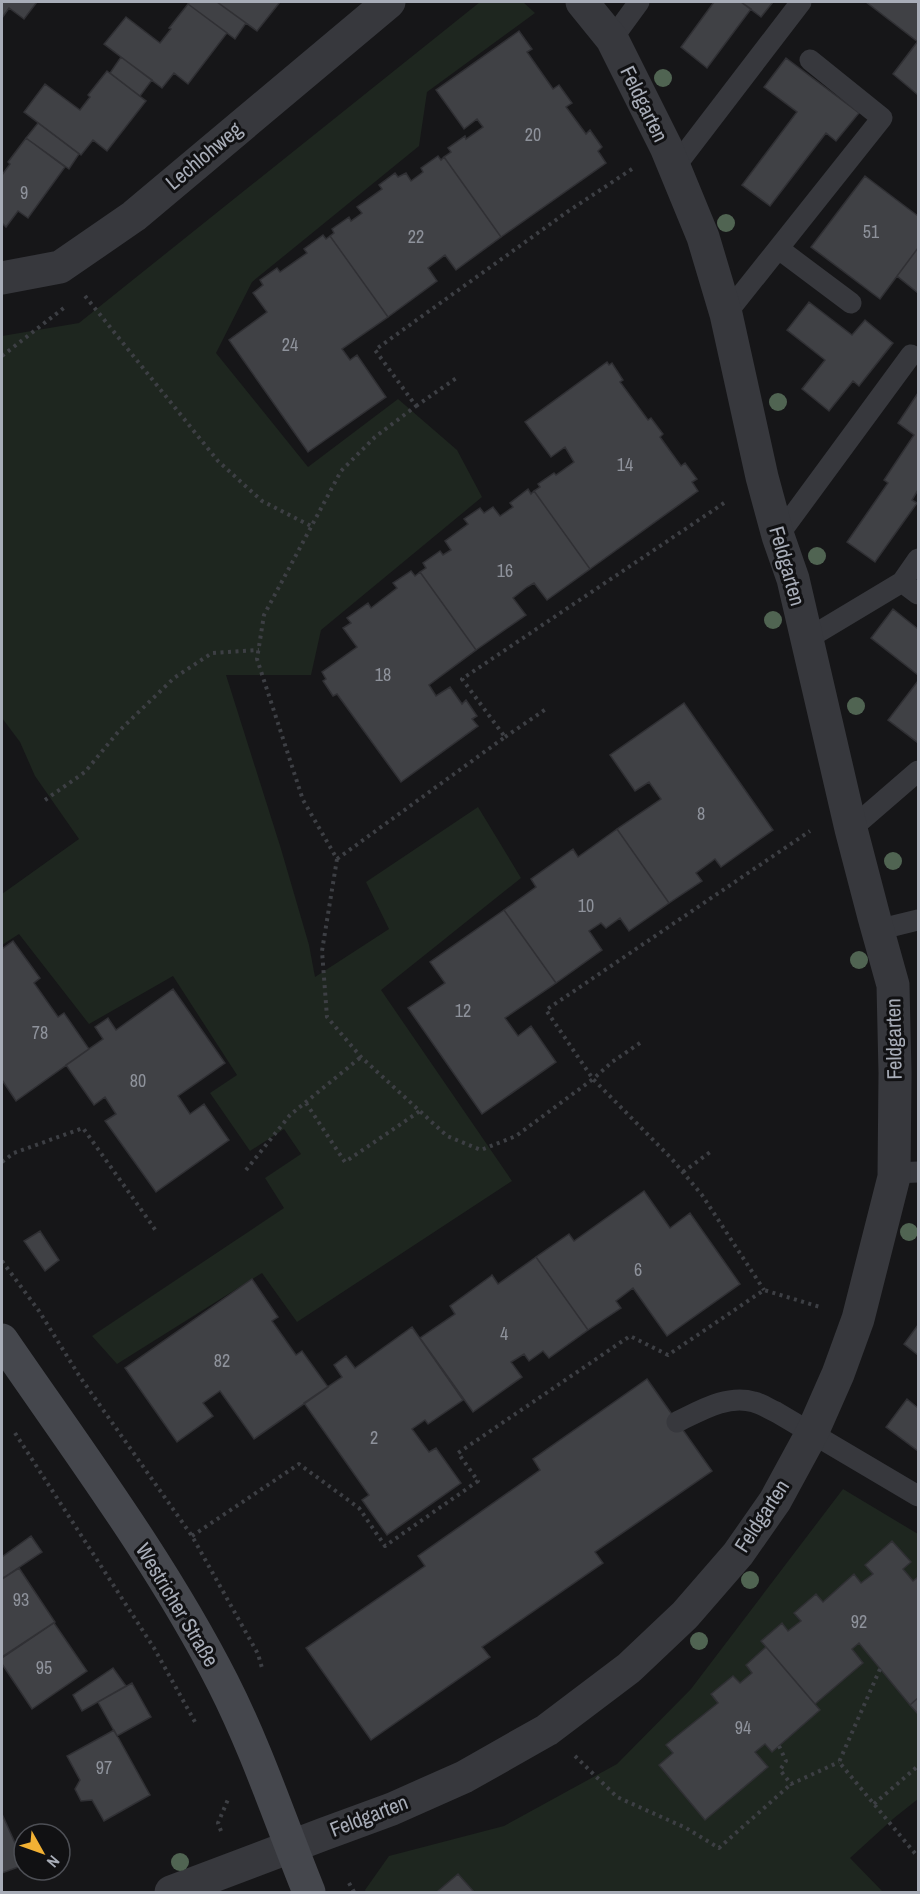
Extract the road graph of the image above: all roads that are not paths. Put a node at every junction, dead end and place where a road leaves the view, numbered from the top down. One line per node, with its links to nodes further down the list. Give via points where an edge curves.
1 (389, 2): 9 (street, Lechlohweg, via 134,216 60,267)
2 (582, 2): 5 (street, Feldgarten)
3 (639, 2): 5 (lane)
4 (801, 2): 7 (lane)
5 (612, 39): 7 (street, Feldgarten)
6 (810, 60): 8 (lane, via 882,118)
7 (670, 158): 11 (street, Feldgarten, via 703,237)
8 (779, 249): 10 (lane); 11 (lane)
9 (2, 278)
10 (851, 303)
11 (726, 314): 13 (street, Feldgarten)
12 (911, 355): 13 (lane)
13 (778, 536): 16 (street, Feldgarten)
14 (918, 559): 15 (lane)
15 (910, 588): 16 (lane)
16 (807, 639): 18 (street, Feldgarten)
17 (918, 771): 18 (lane)
18 (849, 818): 20 (street, Feldgarten)
19 (918, 920): 20 (lane)
20 (877, 930): 21 (street, Feldgarten, via 894,985 896,1073)
21 (906, 1173): 24 (street, Feldgarten, via 858,1319)
22 (2, 1340): 26 (street, Westricher Straße, via 189,1619 240,1718)
23 (677, 1422): 24 (lane, via 731,1400 754,1402)
24 (812, 1433): 25 (lane); 26 (street, Feldgarten, via 775,1502 738,1554 685,1615 629,1668 547,1730 453,1781)
25 (918, 1496)
26 (291, 1847): 27 (street, Feldgarten); 28 (street, Westricher Straße)
27 (171, 1893)
28 (309, 1893)

